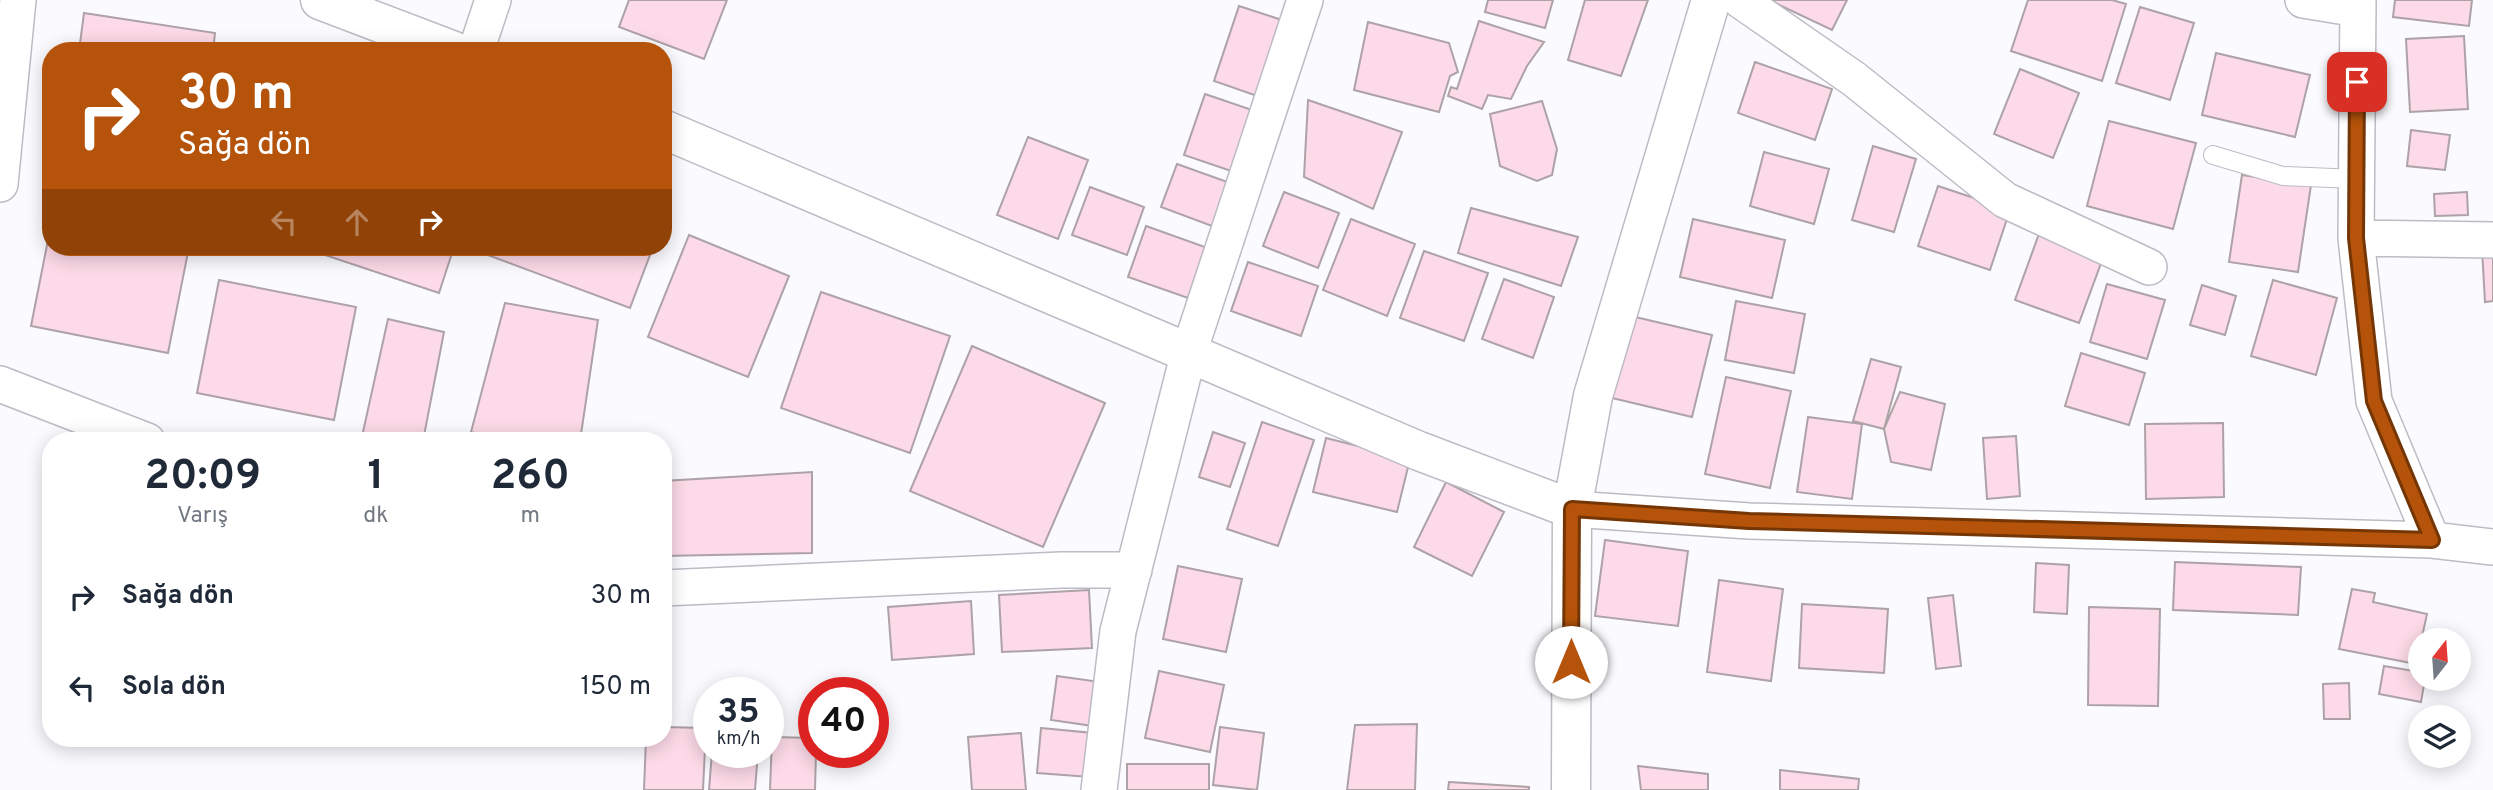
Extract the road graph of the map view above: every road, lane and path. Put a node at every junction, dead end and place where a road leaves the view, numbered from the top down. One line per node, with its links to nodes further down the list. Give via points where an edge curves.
1 (18, 0): 14 (street)
2 (320, 0): 9 (street)
3 (493, 0): 10 (street)
4 (1305, 0): 18 (street)
5 (1711, 0): 21 (street, via 1593,396)
6 (1740, 0): 17 (street, via 1854,79 2006,200)
7 (2303, 0): 8 (street)
8 (2358, 4): 13 (street)
9 (430, 42)
10 (479, 42)
11 (672, 133): 18 (street)
12 (2213, 155): 13 (lane, via 2283,176)
13 (2357, 179): 15 (street)
14 (0, 184)
15 (2356, 238): 16 (street); 22 (street, via 2374,401)
16 (2493, 240)
17 (2149, 267)
18 (1189, 352): 21 (street, via 1419,451); 24 (street)
19 (0, 384): 20 (street)
20 (124, 432)
21 (1572, 509): 22 (street, via 1776,522); 27 (street)
22 (2432, 540): 23 (street)
23 (2493, 547)
24 (1134, 570): 25 (street); 26 (street, via 1118,631)
25 (672, 588)
26 (1099, 790)
27 (1571, 790)

